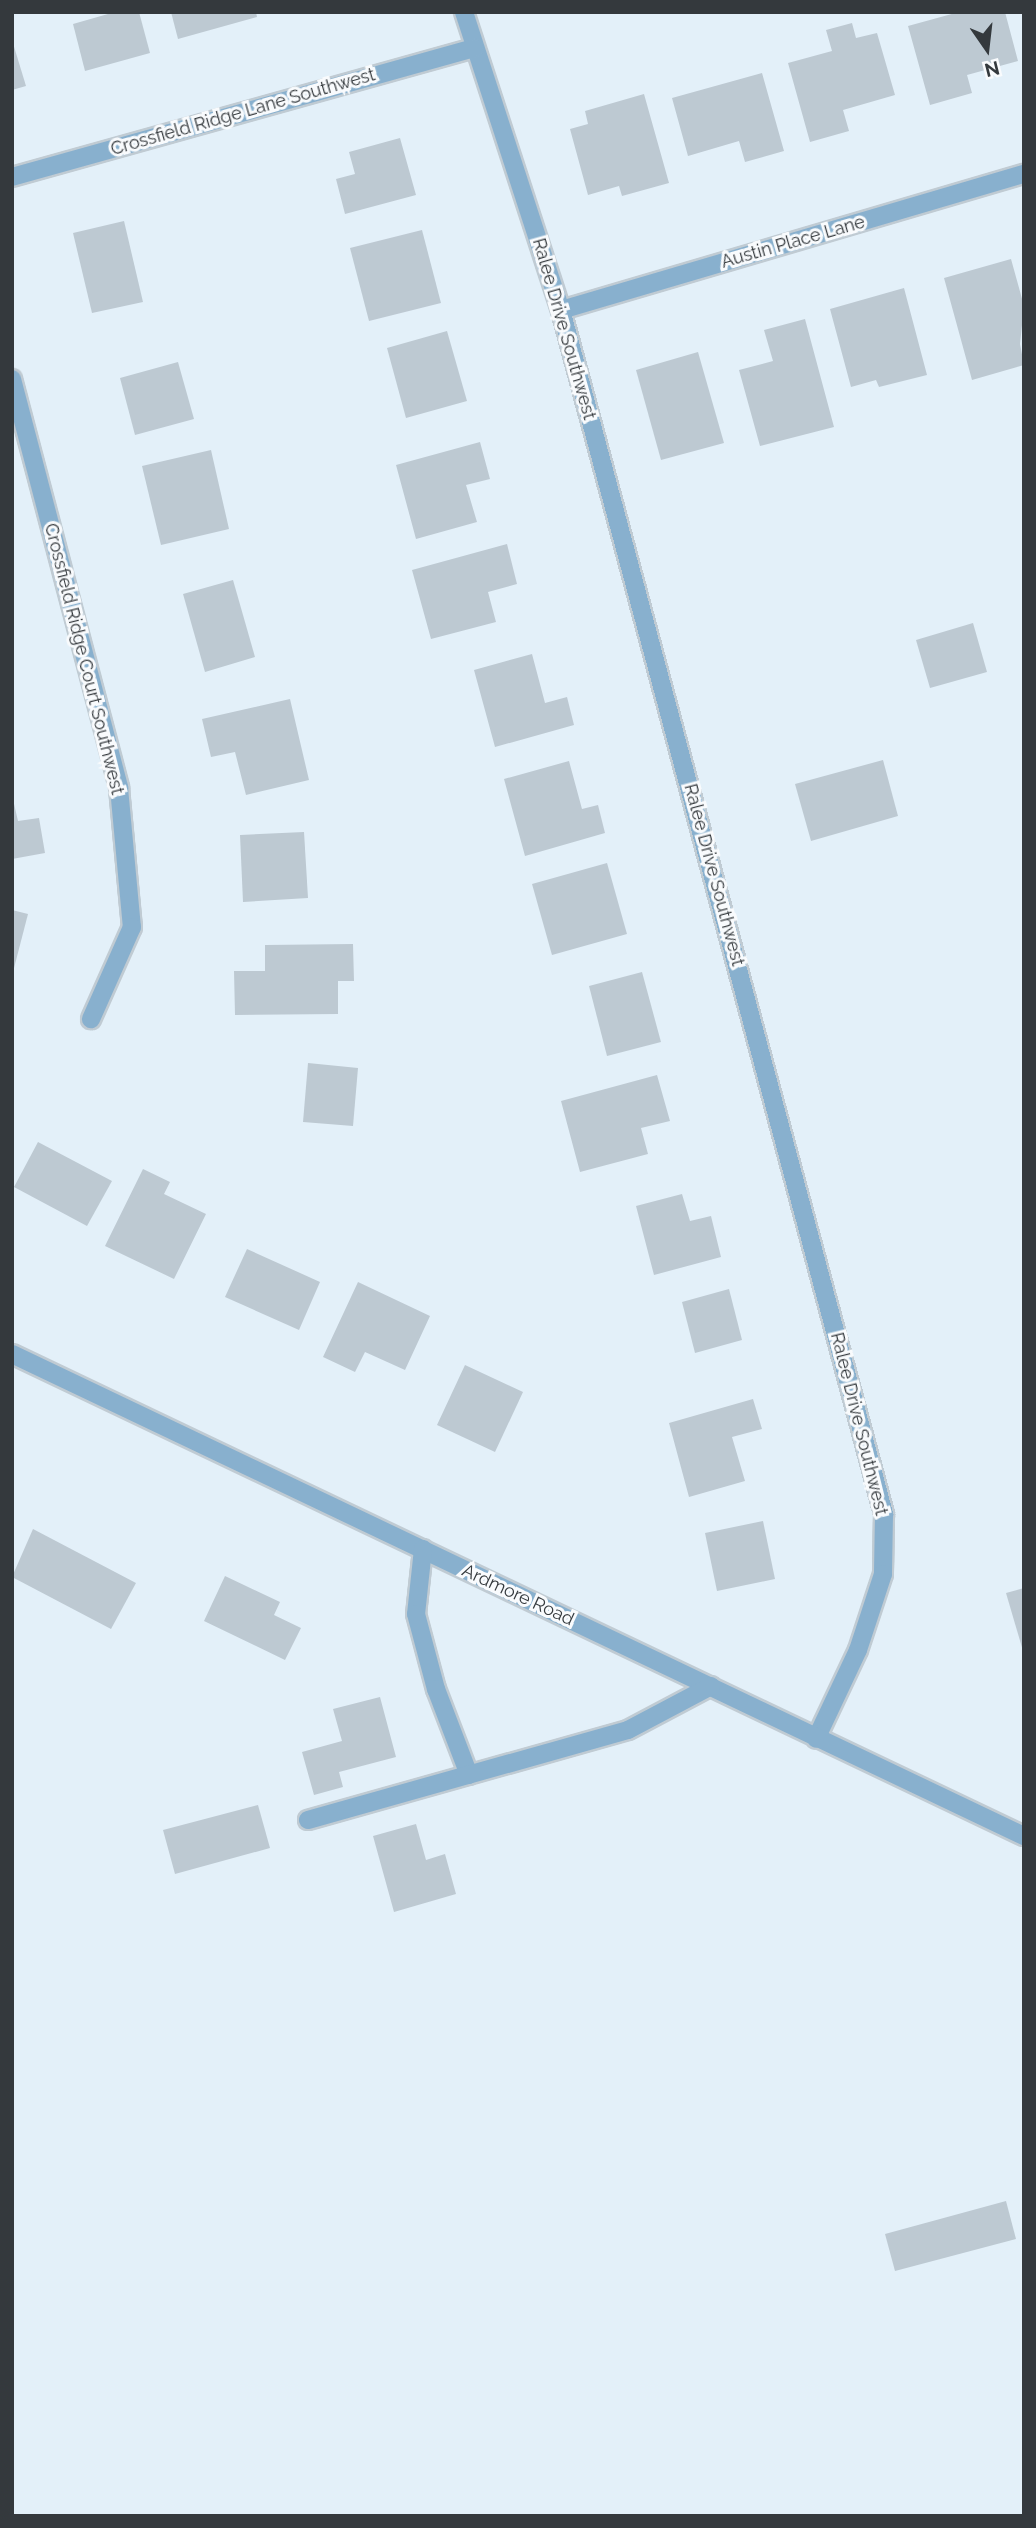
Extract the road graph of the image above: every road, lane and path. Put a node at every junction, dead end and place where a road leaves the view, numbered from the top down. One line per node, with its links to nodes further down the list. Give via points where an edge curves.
1 (464, 12): 2 (street, Ralee Drive Southwest)
2 (474, 48): 4 (street, Crossfield Ridge Lane Southwest); 5 (street, Ralee Drive Southwest)
3 (1024, 174): 5 (street, Austin Place Lane)
4 (12, 177)
5 (561, 310): 11 (street, Ralee Drive Southwest, via 884,1514 883,1574 858,1650)
6 (12, 379): 7 (street, Crossfield Ridge Court Southwest, via 119,788 132,927)
7 (91, 1019)
8 (12, 1354): 9 (street, Ardmore Road)
9 (423, 1549): 10 (street, Ardmore Road); 12 (street, via 416,1614 436,1689)
10 (711, 1686): 11 (street, Ardmore Road); 12 (street, via 628,1730)
11 (816, 1739): 14 (street, Ardmore Road)
12 (469, 1775): 13 (street)
13 (308, 1820)
14 (1024, 1836)

